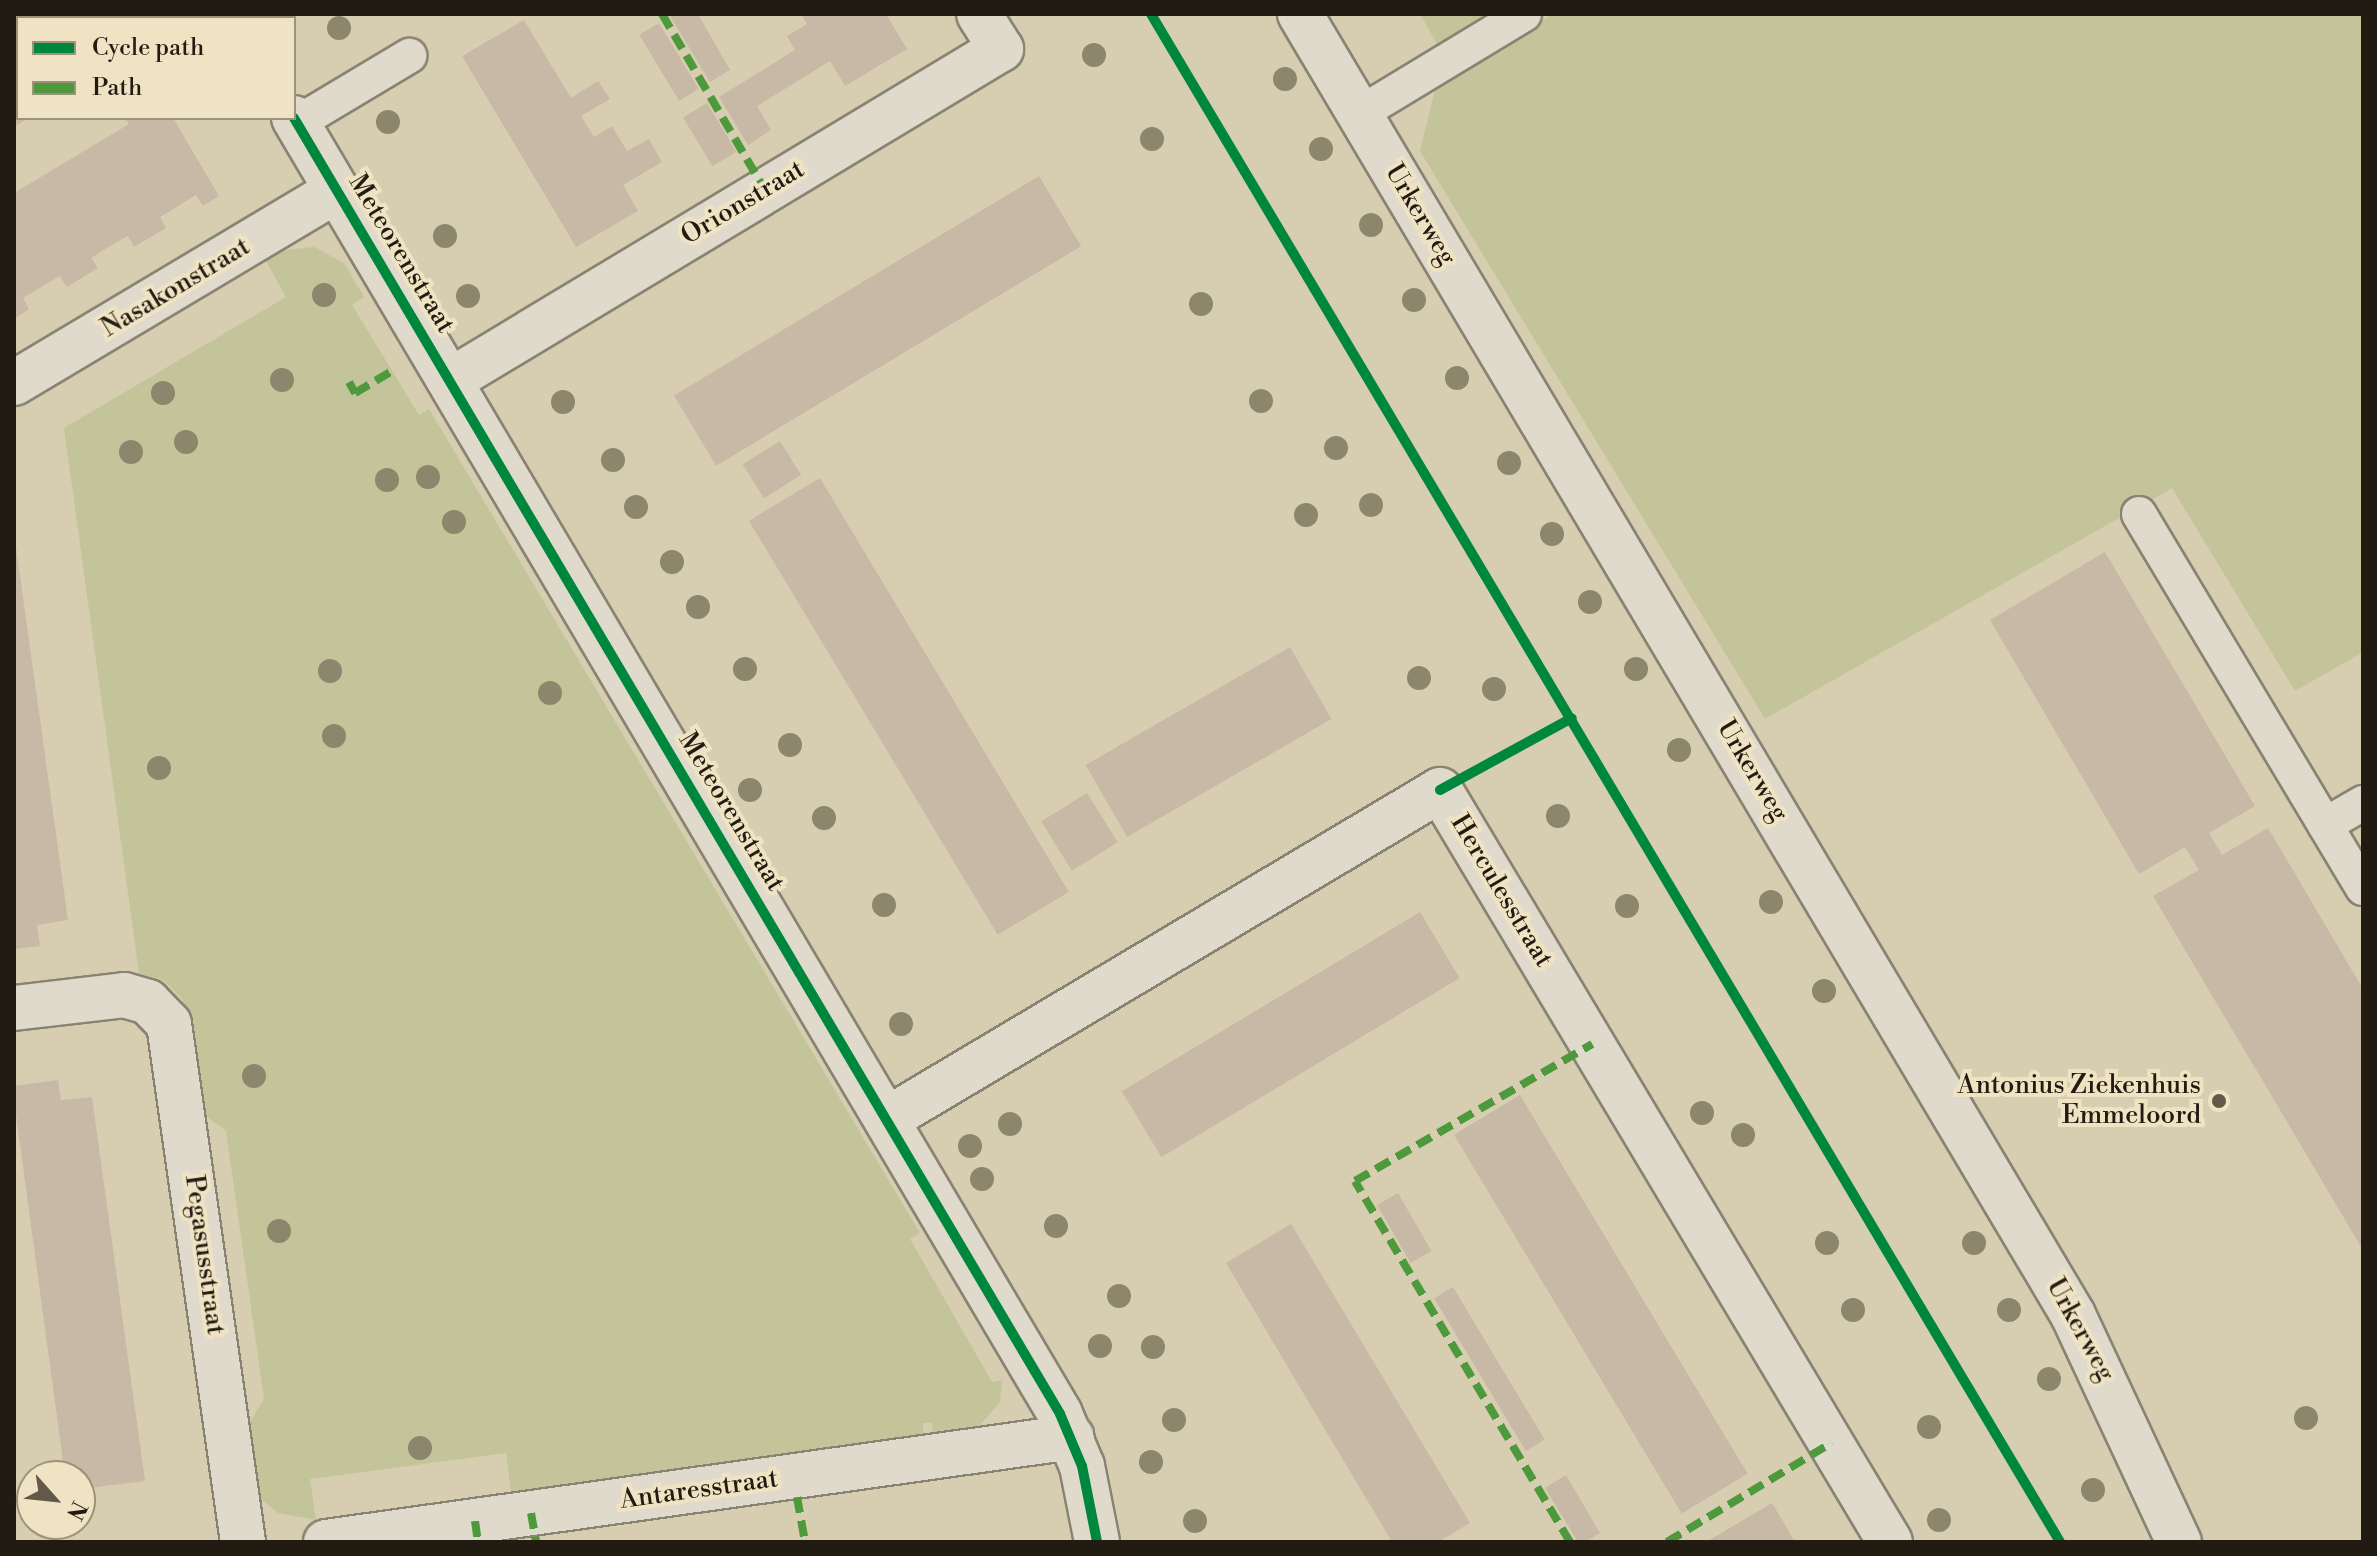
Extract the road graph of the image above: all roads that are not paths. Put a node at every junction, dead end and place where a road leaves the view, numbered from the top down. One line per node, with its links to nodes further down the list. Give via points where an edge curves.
1 (979, 14): 9 (street, Orionstraat, via 1001,49)
2 (1300, 14): 5 (street, Urkerweg)
3 (1524, 14): 5 (lane)
4 (417, 54): 6 (lane)
5 (1359, 114): 22 (street, Urkerweg, via 2073,1315)
6 (296, 119)
7 (295, 120): 8 (street, Meteorenstraat)
8 (336, 191): 9 (street, Meteorenstraat); 10 (street, Nasakonstraat)
9 (451, 380): 16 (street, Meteorenstraat)
10 (14, 383)
11 (2139, 514): 13 (lane)
12 (2363, 803): 13 (lane)
13 (2325, 825): 14 (lane)
14 (2363, 888)
15 (14, 1008): 18 (street, Pegasusstraat, via 124,995 158,1010 174,1040)
16 (889, 1118): 17 (street, Meteorenstraat); 21 (street, Herculesstraat, via 1440,790)
17 (1072, 1437): 19 (street, Antaresstraat); 20 (street, Meteorenstraat)
18 (243, 1542)
19 (326, 1542)
20 (1097, 1542)
21 (1890, 1542)
22 (2179, 1542)

